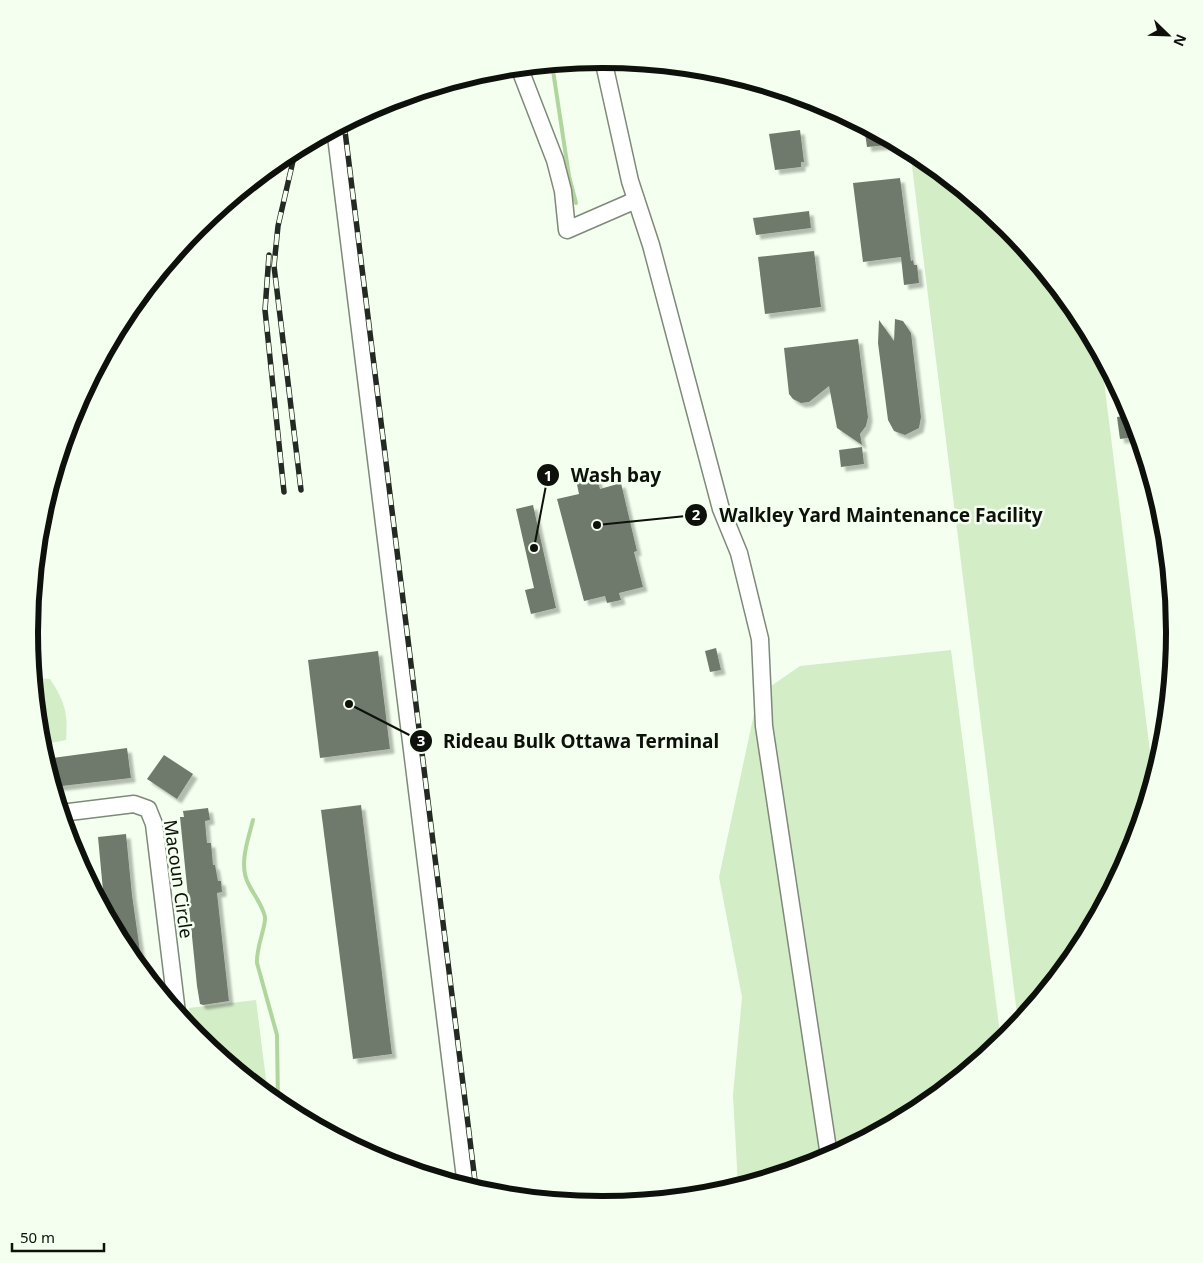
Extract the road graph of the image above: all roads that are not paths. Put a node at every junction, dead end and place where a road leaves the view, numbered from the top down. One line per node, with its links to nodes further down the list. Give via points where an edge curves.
1 (605, 68): 4 (street)
2 (521, 73): 4 (street, via 555,160 563,191 567,230)
3 (335, 135): 8 (street)
4 (636, 200): 7 (street, via 722,509 739,553 760,639 764,726)
5 (67, 812): 6 (street, Macoun Circle, via 134,804 148,809 154,824)
6 (176, 1001)
7 (828, 1148)
8 (465, 1178)

